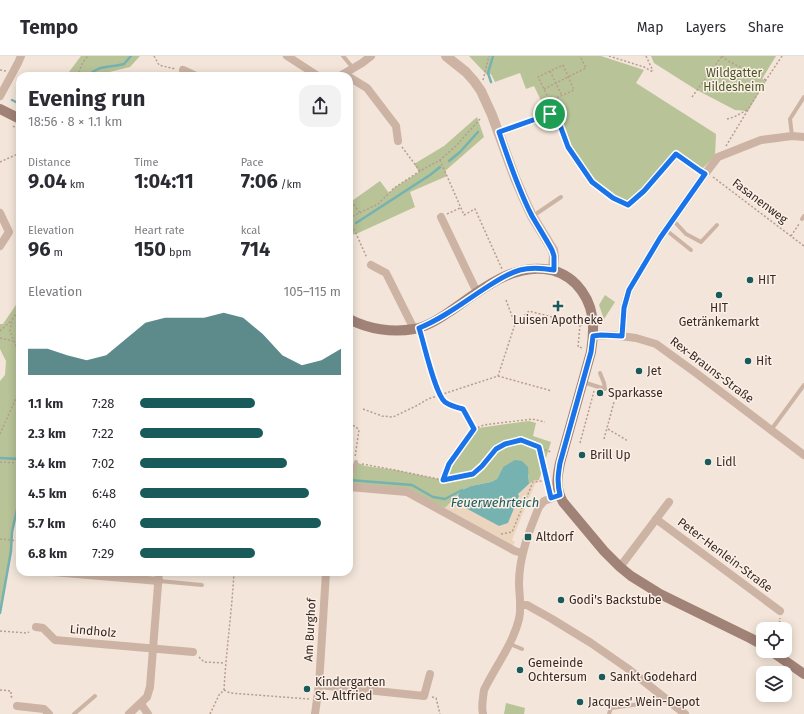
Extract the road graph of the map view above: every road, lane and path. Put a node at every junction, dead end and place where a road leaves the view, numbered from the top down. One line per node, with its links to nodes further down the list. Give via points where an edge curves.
1 (21, 56): 27 (street)
2 (88, 56): 17 (path)
3 (154, 56): 15 (path, via 159,65)
4 (287, 56): 19 (street)
5 (343, 56): 14 (lane)
6 (371, 56): 14 (street)
7 (446, 56): 37 (street, via 474,81 488,104)
8 (488, 56): 21 (path)
9 (580, 56): 22 (path, via 586,68)
10 (609, 56): 11 (path, via 653,72)
11 (646, 56)
12 (722, 56): 24 (path); 29 (path)
13 (782, 56): 24 (path)
14 (353, 68): 20 (street)
15 (183, 70): 18 (street)
16 (550, 71): 22 (path, via 563,65); 25 (path); 26 (path, via 538,77)
17 (79, 72)
18 (187, 72)
19 (312, 72)
20 (349, 72)
21 (484, 75)
22 (568, 77): 25 (path); 28 (path, via 574,90)
23 (353, 80): 40 (street, via 367,88 396,126)
24 (766, 80): 31 (path)
25 (556, 83): 26 (path); 28 (path)
26 (544, 89): 28 (path, via 550,101)
27 (0, 96)
28 (562, 96)
29 (692, 97)
30 (804, 97): 38 (lane, via 790,119)
31 (748, 110): 35 (path); 42 (path)
32 (4, 111): 33 (main road); 36 (main road)
33 (16, 117)
34 (480, 119): 43 (path)
35 (727, 119)
36 (16, 120)
37 (499, 132): 46 (path, Fasanenweg, via 550,114 557,117 568,147 592,182 613,198 628,205 644,191 676,154); 54 (street)
38 (792, 136): 39 (street); 42 (street, via 761,140)
39 (804, 137)
40 (398, 141): 45 (path)
41 (16, 155): 44 (path)
42 (718, 158): 46 (street)
43 (440, 160): 45 (path); 49 (path)
44 (0, 162)
45 (420, 171): 51 (path, via 394,188 378,204)
46 (705, 174): 56 (street); 60 (path, Fasanenweg)
47 (561, 198): 54 (lane)
48 (353, 203): 51 (path)
49 (460, 208): 53 (path); 65 (path, via 464,215 475,209)
50 (0, 213): 61 (street, via 9,232)
51 (360, 213): 52 (path)
52 (353, 216)
53 (441, 216): 67 (street)
54 (532, 216): 66 (street, via 552,250)
55 (803, 217): 60 (path)
56 (672, 220): 57 (lane, via 686,234 701,242); 59 (street)
57 (717, 225)
58 (353, 227): 64 (path)
59 (666, 230): 63 (lane); 76 (street, via 629,290 624,308)
60 (791, 236): 62 (path, Fasanenweg)
61 (0, 246)
62 (804, 246)
63 (691, 250)
64 (371, 265): 73 (street, via 386,273)
65 (502, 269)
66 (554, 270): 67 (main road, via 530,268 517,271 505,275); 75 (main road, via 570,278 583,293 592,311)
67 (478, 293): 73 (main road, via 439,319)
68 (506, 300): 72 (path)
69 (16, 314): 70 (path)
70 (12, 320): 74 (path); 78 (path, via 10,330)
71 (353, 321): 73 (main road, via 378,329)
72 (515, 324): 80 (path, via 529,311 580,325); 83 (path)
73 (417, 329): 82 (lane)
74 (0, 331)
75 (593, 336): 76 (street, Rex-Brauns-Straße); 84 (main road)
76 (622, 336): 96 (street, Rex-Brauns-Straße, via 650,342 663,349)
77 (0, 338): 78 (path)
78 (13, 341): 79 (path)
79 (16, 347)
80 (578, 347)
81 (600, 373): 86 (lane, via 605,389)
82 (433, 374): 88 (path)
83 (498, 376): 87 (path); 88 (path)
84 (583, 382): 86 (lane); 111 (main road, via 560,463)
85 (804, 385): 96 (lane)
86 (596, 386): 100 (path)
87 (552, 390)
88 (440, 394): 91 (path, via 393,417 382,416); 95 (path, via 445,402 463,409)
89 (16, 398): 97 (path)
90 (614, 402): 94 (path)
91 (364, 408)
92 (544, 422): 95 (path, via 532,419 484,425)
93 (353, 426): 105 (path, via 360,430 354,460)
94 (607, 428): 98 (path); 99 (path)
95 (474, 429): 108 (path, via 449,464)
96 (771, 430): 103 (street, Rex-Brauns-Straße)
97 (0, 434)
98 (604, 439)
99 (628, 441)
100 (580, 443)
101 (539, 447): 102 (path); 108 (path, via 521,440 505,444 496,449 473,474); 111 (path)
102 (550, 452)
103 (804, 455)
104 (0, 462): 106 (path)
105 (356, 462): 107 (lane); 108 (path, via 365,466)
106 (16, 463)
107 (353, 471)
108 (443, 480)
109 (542, 481): 114 (path, via 533,482 512,532)
110 (353, 485): 117 (street, via 407,492 515,552)
111 (555, 496): 117 (street, via 544,501 539,507); 118 (main road, via 564,502 600,547)
112 (669, 502): 113 (street)
113 (656, 519): 118 (street); 126 (street, Peter-Henlein-Straße)
114 (501, 534)
115 (0, 539): 116 (path)
116 (16, 541)
117 (522, 553): 125 (street)
118 (620, 567): 130 (main road, via 660,594)
119 (100, 576): 123 (street)
120 (160, 576): 123 (street)
121 (234, 576): 136 (path)
122 (326, 576): 139 (street, Am Burghof)
123 (159, 581): 124 (lane); 132 (street)
124 (202, 585)
125 (520, 605): 131 (street, via 520,617); 142 (street, via 527,605 578,635 628,668)
126 (780, 611): 127 (path)
127 (779, 622)
128 (36, 628): 129 (path, via 27,633); 132 (street, Lindholz, via 43,628 55,640)
129 (1, 631)
130 (756, 641)
131 (509, 644): 133 (lane); 155 (street, via 484,690)
132 (153, 648): 134 (street, Lindholz); 146 (street, via 150,687 147,697)
133 (522, 649)
134 (192, 652): 136 (path, via 204,662)
135 (781, 658): 138 (main road)
136 (225, 663): 141 (path)
137 (430, 674): 144 (street)
138 (804, 674)
139 (319, 685): 144 (street); 145 (street, Am Burghof)
140 (0, 690): 147 (path, via 11,691)
141 (224, 690): 145 (path, via 230,693); 152 (path)
142 (661, 695): 156 (lane, via 654,702 611,708); 157 (street)
143 (95, 696): 149 (lane)
144 (424, 696): 154 (path, via 436,698)
145 (318, 699): 153 (street, Am Burghof)
146 (140, 704): 150 (street); 151 (street)
147 (17, 706): 148 (street, via 44,708)
148 (49, 714)
149 (74, 714)
150 (129, 714)
151 (148, 714)
152 (210, 714)
153 (315, 714)
154 (440, 714)
155 (484, 714)
156 (609, 714)
157 (685, 714)

